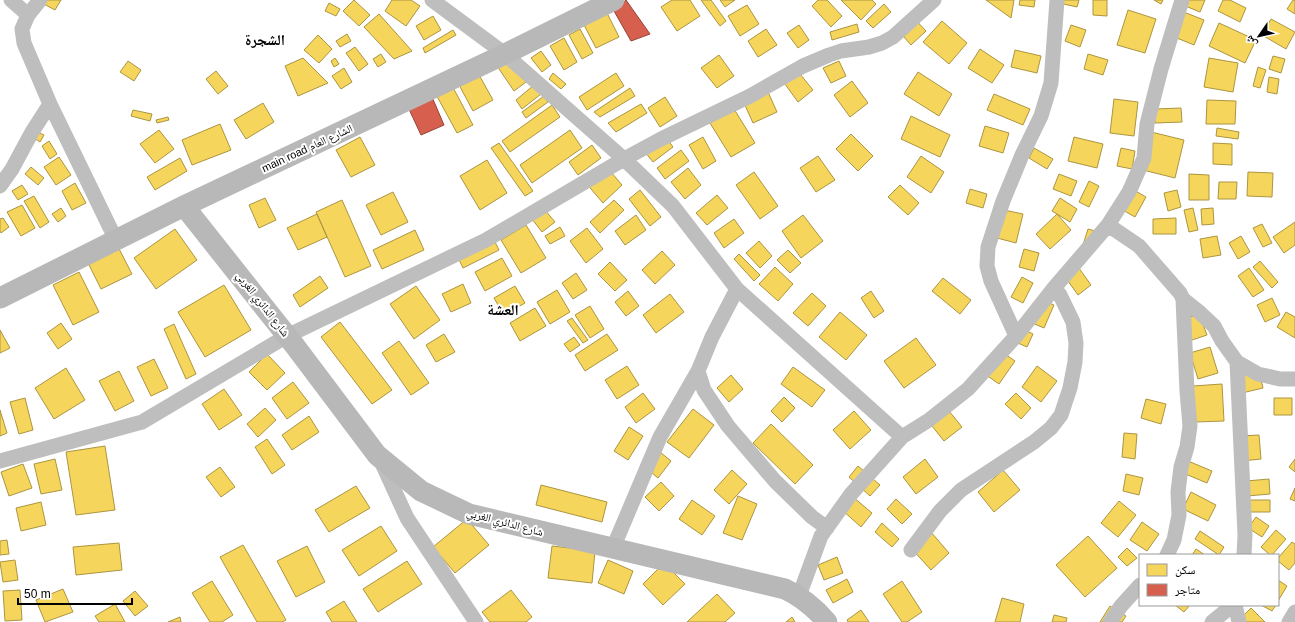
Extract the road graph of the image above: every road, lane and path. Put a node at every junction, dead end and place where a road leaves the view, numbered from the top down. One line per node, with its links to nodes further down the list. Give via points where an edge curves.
1 (11, 0): 8 (street)
2 (40, 0): 8 (street)
3 (432, 0): 9 (street)
4 (614, 0): 9 (street, main road الشارع العام)
5 (934, 0): 11 (street, via 893,37 882,43 841,51 803,66 750,96)
6 (1057, 0): 21 (street, via 1051,83 1041,116 1008,188 988,247 987,266 991,281)
7 (1182, 0): 14 (street, via 1147,124 1144,158 1129,192)
8 (28, 15): 10 (street, via 22,30 24,43)
9 (505, 54): 11 (street); 13 (street, main road الشارع العام)
10 (50, 104): 12 (street); 15 (street)
11 (624, 159): 17 (street, via 673,206); 20 (street, via 486,240)
12 (0, 186)
13 (184, 206): 15 (street, main road الشارع العام); 20 (street, شارع الدائري الغربي)
14 (1108, 225): 16 (street); 19 (street, via 1139,246)
15 (116, 240): 18 (street, main road الشارع العام)
16 (1054, 288): 21 (street); 30 (street, via 1060,295 1072,322 1076,343 1070,388 1062,415 1034,442 961,490 940,511)
17 (737, 289): 23 (street); 25 (street)
18 (0, 298)
19 (1183, 299): 22 (street, via 1214,326); 31 (street, via 1190,426 1181,467 1179,515 1174,540)
20 (287, 336): 26 (street, شارع الدائري الغربي); 27 (street, via 142,422)
21 (1016, 336): 25 (street, via 968,389 929,420)
22 (1237, 362): 24 (street, via 1258,374); 32 (street)
23 (698, 371): 28 (street, via 704,390 728,426 775,481); 29 (street, via 660,437)
24 (1295, 380)
25 (902, 437): 28 (street, via 851,494)
26 (377, 455): 29 (street, شارع الدائري الغربي, via 421,492 469,514); 38 (street, via 407,518)
27 (0, 461)
28 (827, 528): 34 (street, via 821,536)
29 (613, 548): 34 (street, شارع الدائري الغربي, via 785,589)
30 (911, 550)
31 (1167, 554)
32 (1244, 554)
33 (1139, 586): 40 (street)
34 (799, 596): 39 (street, شارع الدائري الغربي)
35 (1233, 606): 41 (street)
36 (1234, 606): 42 (street)
37 (1295, 612): 43 (street)
38 (476, 622)
39 (827, 622)
40 (1110, 622)
41 (1212, 622)
42 (1239, 622)
43 (1289, 622)

